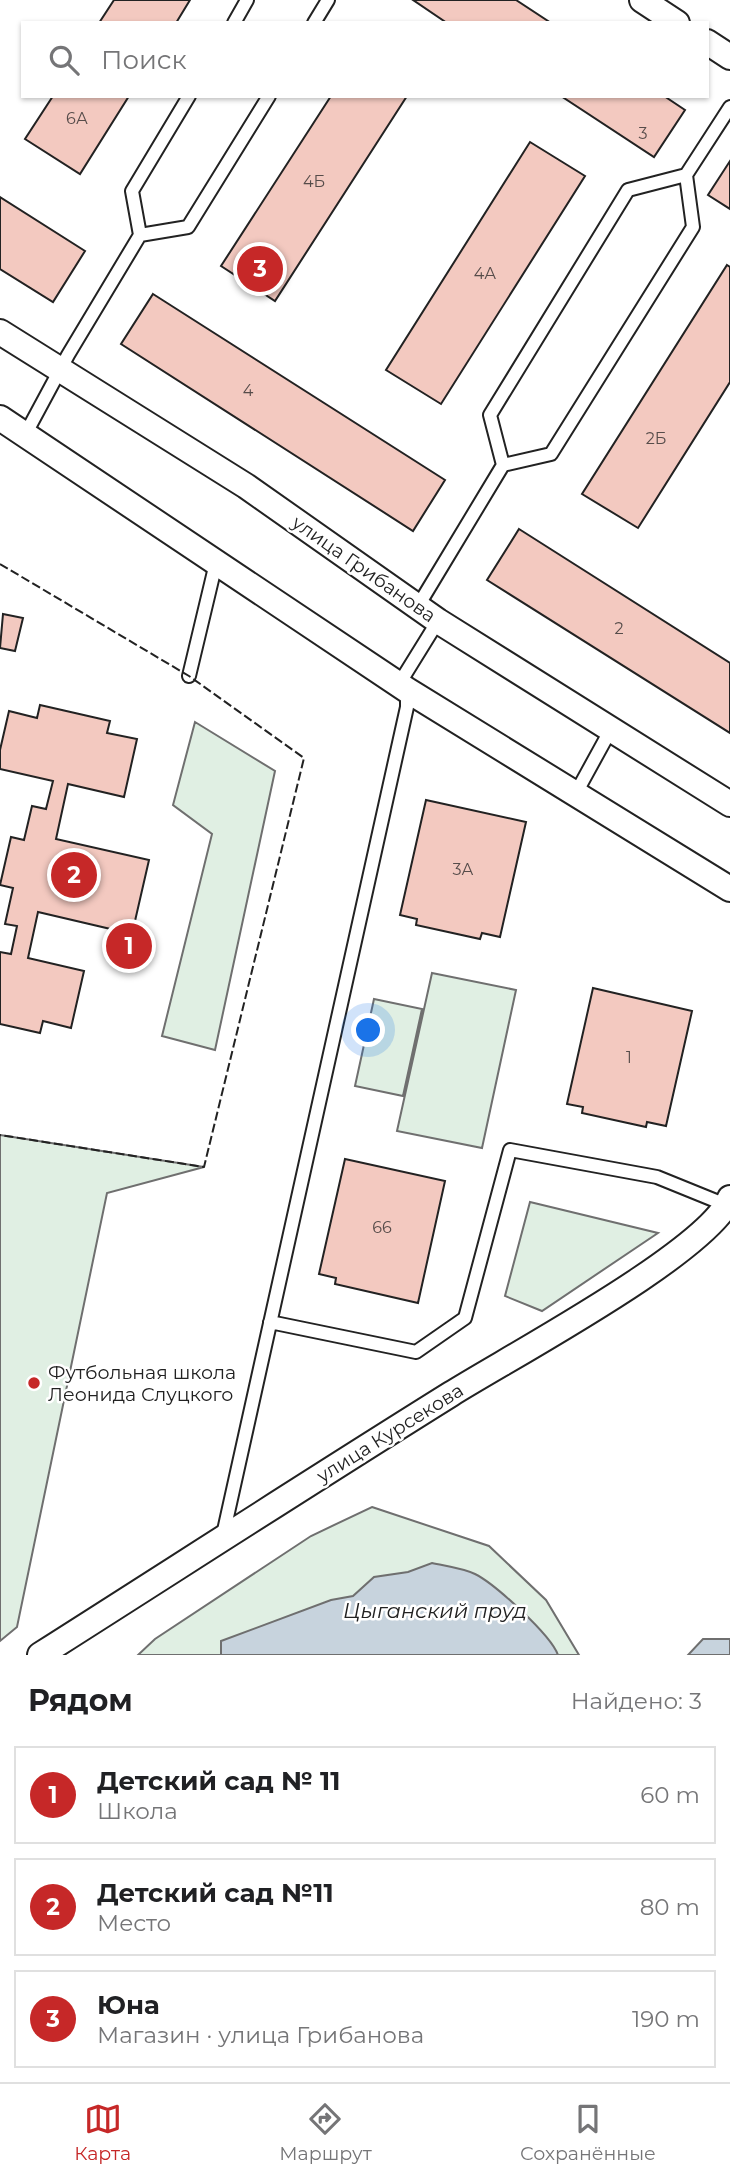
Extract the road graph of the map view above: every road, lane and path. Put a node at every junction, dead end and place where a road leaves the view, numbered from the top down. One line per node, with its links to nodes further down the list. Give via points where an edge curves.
1 (247, 0): 4 (lane)
2 (328, 0): 5 (lane)
3 (642, 0): 6 (street)
4 (235, 21)
5 (315, 21)
6 (674, 21)
7 (709, 43): 8 (street)
8 (730, 57)
9 (188, 98): 13 (lane, via 132,191)
10 (268, 98): 13 (lane, via 188,227)
11 (730, 107): 12 (lane)
12 (686, 175): 18 (lane, via 692,227 551,454); 18 (lane, via 628,190 489,415)
13 (140, 235): 15 (lane)
14 (0, 332): 15 (street, улица Грибанова)
15 (60, 370): 17 (lane); 20 (street, улица Грибанова, via 246,486)
16 (0, 418): 17 (street)
17 (25, 435): 19 (street)
18 (503, 465): 20 (lane)
19 (216, 563): 22 (lane); 23 (street)
20 (418, 606): 21 (street, улица Грибанова)
21 (438, 621): 23 (lane); 24 (street, улица Грибанова)
22 (189, 676)
23 (403, 687): 25 (street); 29 (lane, via 407,707)
24 (610, 731): 25 (lane); 26 (street, улица Грибанова)
25 (576, 793): 27 (street)
26 (730, 803)
27 (730, 889)
28 (729, 1203): 29 (lane, via 657,1177 510,1150 465,1318 416,1352); 30 (street, улица Курсекова, via 692,1240 644,1276)
29 (270, 1322): 30 (lane)
30 (223, 1539): 31 (street, улица Курсекова)
31 (40, 1655)

